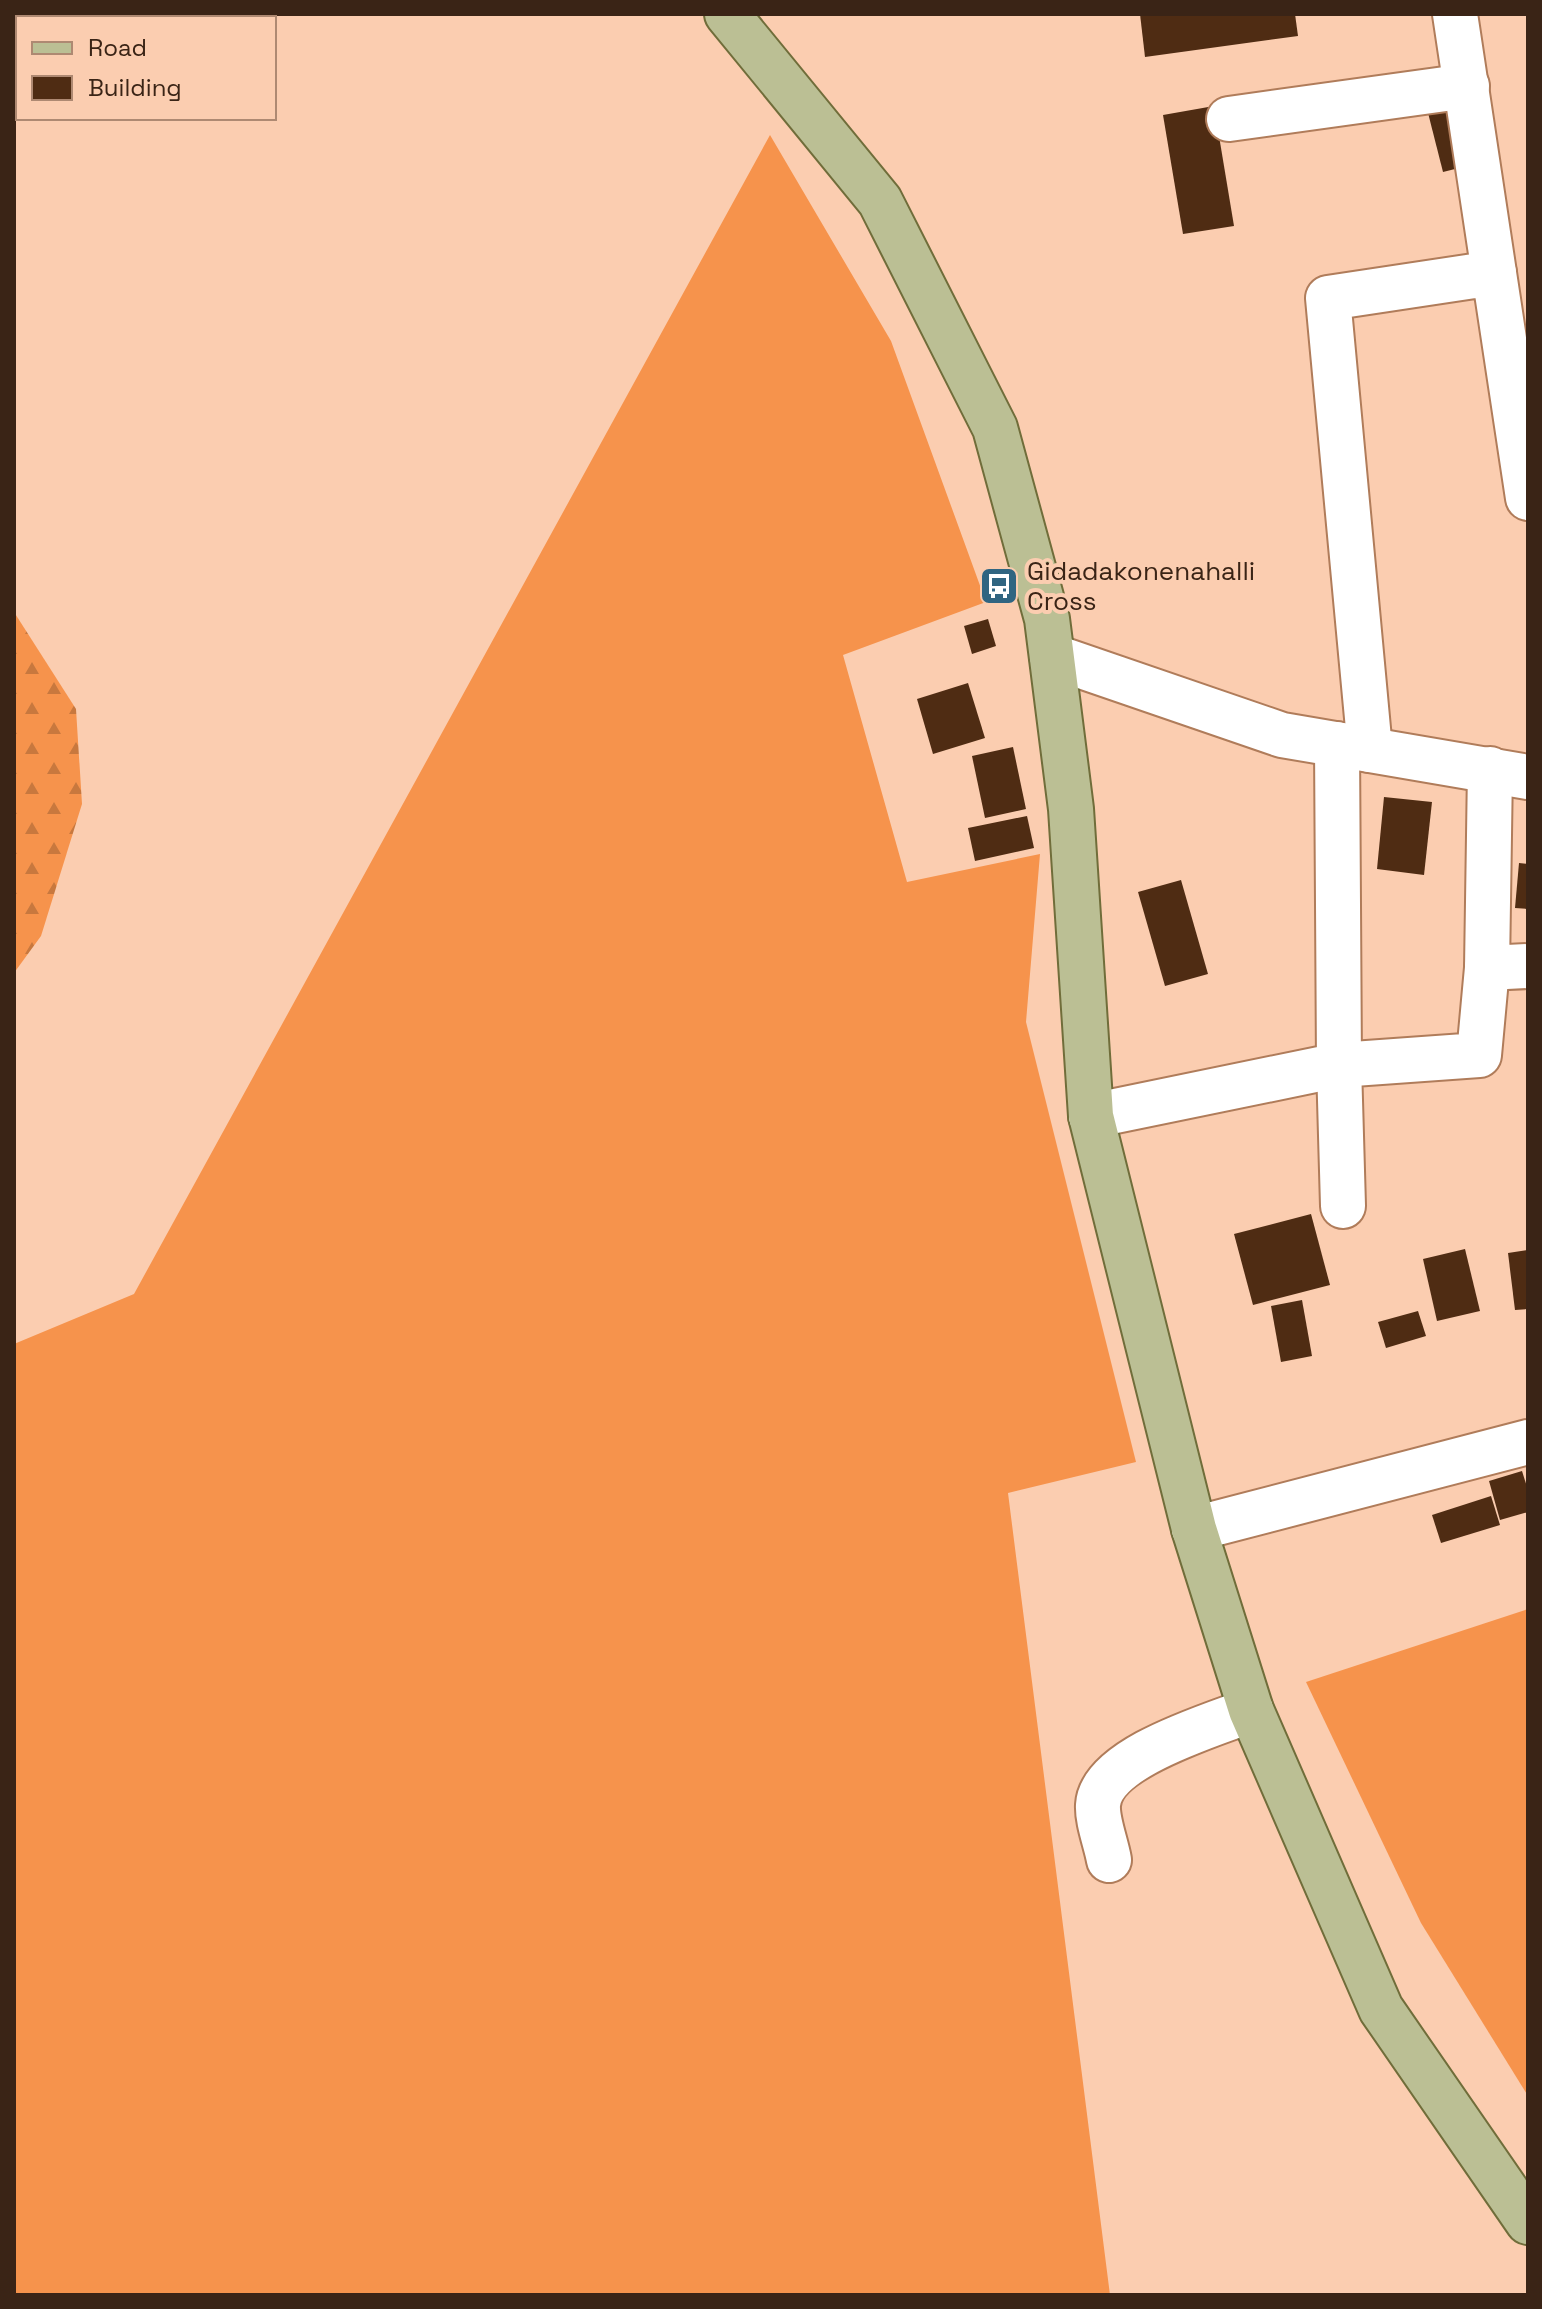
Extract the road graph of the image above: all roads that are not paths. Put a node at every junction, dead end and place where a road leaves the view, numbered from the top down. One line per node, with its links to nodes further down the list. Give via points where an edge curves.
1 (727, 14): 7 (main road, via 880,201 995,428)
2 (1455, 14): 3 (street)
3 (1467, 86): 4 (street); 5 (street)
4 (1229, 119)
5 (1494, 273): 6 (street); 8 (street, via 1328,298)
6 (1528, 498)
7 (1052, 656): 8 (street, via 1282,735); 12 (main road, via 1071,809)
8 (1353, 747): 9 (street); 11 (street)
9 (1509, 773): 10 (street)
10 (1507, 967): 11 (street, via 1479,1055)
11 (1339, 1065): 12 (street); 13 (street)
12 (1091, 1116): 15 (main road)
13 (1343, 1206)
14 (1528, 1442): 15 (street)
15 (1194, 1529): 16 (main road)
16 (1251, 1710): 17 (street, via 1149,1750 1112,1775 1098,1803); 18 (main road, via 1381,2009)
17 (1109, 1860)
18 (1528, 2222)

